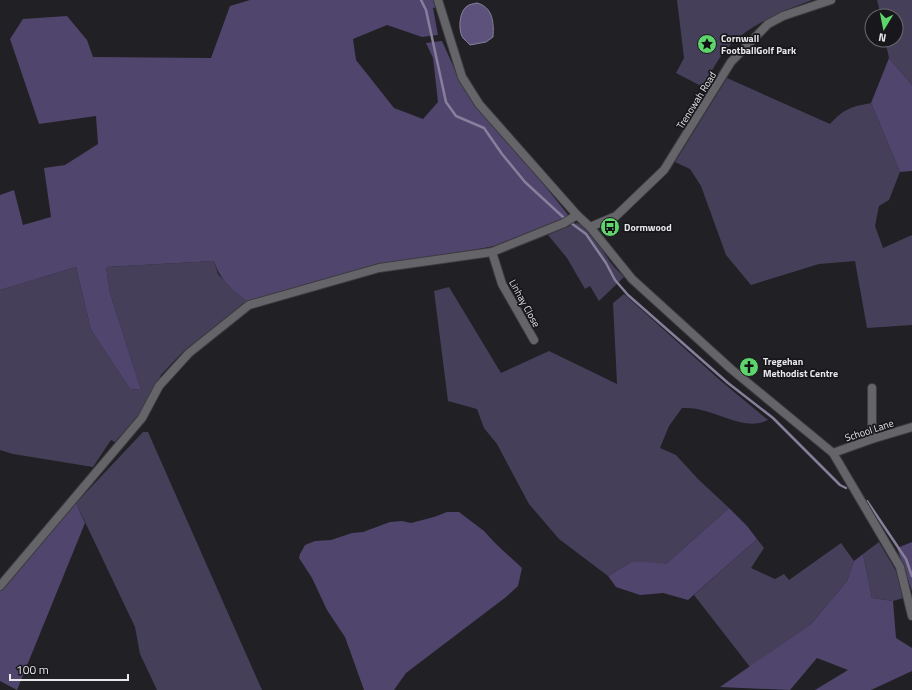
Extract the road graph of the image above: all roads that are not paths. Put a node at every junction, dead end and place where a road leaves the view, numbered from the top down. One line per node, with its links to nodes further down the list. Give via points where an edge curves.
1 (438, 0): 3 (street, via 462,77 480,104)
2 (831, 0): 4 (street, Trenowah Road, via 783,16 768,24 731,62 664,170 616,216)
3 (571, 219): 4 (street); 5 (street)
4 (590, 227): 10 (street, via 632,279 731,370)
5 (492, 252): 6 (street, Linhay Close, via 502,284); 11 (street, via 379,268 248,304 189,353 159,386 142,418)
6 (534, 340)
7 (872, 388): 9 (street)
8 (912, 428): 9 (street, School Lane)
9 (872, 439): 10 (street, School Lane)
10 (833, 453): 12 (street, via 900,568)
11 (0, 586)
12 (912, 616)

